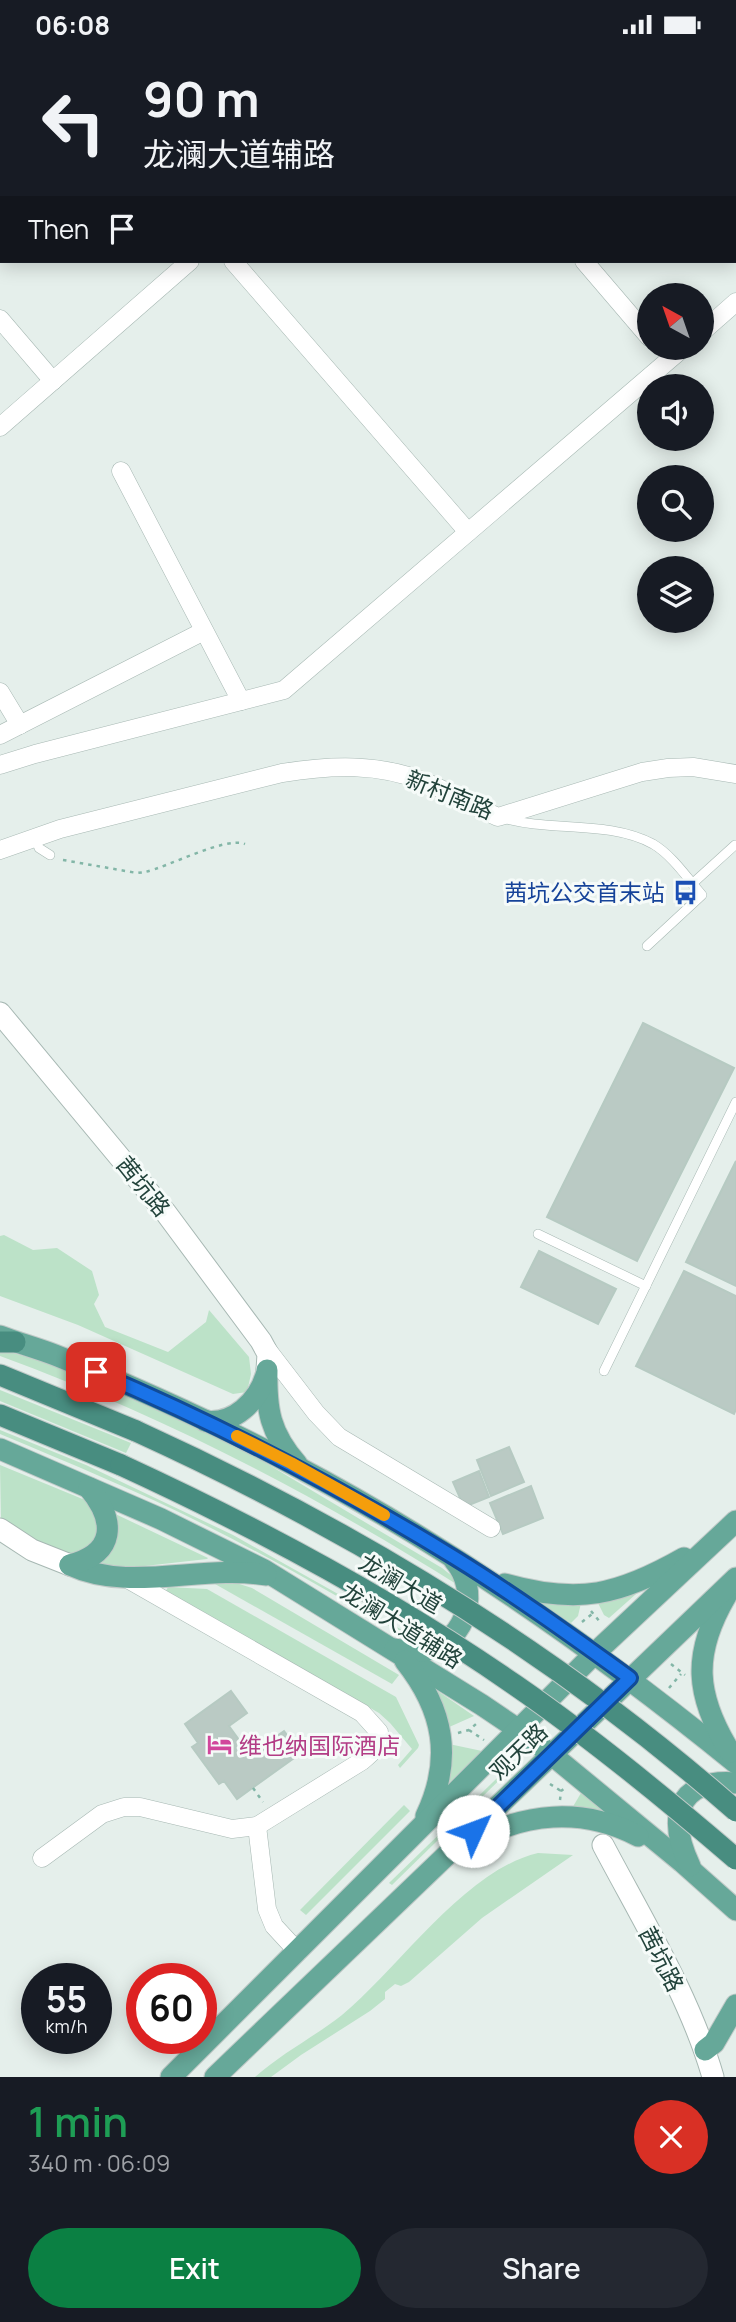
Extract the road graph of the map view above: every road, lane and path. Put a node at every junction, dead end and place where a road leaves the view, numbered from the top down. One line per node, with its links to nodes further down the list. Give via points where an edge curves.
1 (188, 263): 9 (street)
2 (235, 263): 12 (street)
3 (586, 263): 7 (street)
4 (736, 302): 6 (street)
5 (0, 319): 9 (street)
6 (714, 321)
7 (637, 323)
8 (660, 361): 12 (street)
9 (53, 381): 10 (street)
10 (0, 427)
11 (121, 471): 13 (street)
12 (468, 532): 15 (street, via 284,690)
13 (204, 631): 15 (street); 16 (street)
14 (0, 692): 16 (street)
15 (241, 701): 18 (street)
16 (20, 725): 17 (street)
17 (0, 735)
18 (1, 763)
19 (736, 774): 20 (street, 新村南路, via 693,767 642,772)
20 (498, 817): 21 (street, 新村南路, via 427,782 336,767 282,773); 26 (lane, via 638,838 661,850)
21 (34, 838): 24 (street, 新村南路); 25 (lane)
22 (245, 844): 25 (path, via 225,844 137,873)
23 (735, 845): 26 (lane)
24 (0, 850)
25 (50, 855)
26 (692, 884): 27 (lane, via 702,895)
27 (647, 946)
28 (0, 1013): 33 (street, 茜坑路, via 166,1213)
29 (736, 1102): 31 (lane)
30 (538, 1234): 31 (lane)
31 (646, 1286): 35 (lane)
32 (5, 1340): 38 (main road, via 65,1359)
33 (261, 1341): 34 (street, 茜坑路, via 268,1355); 43 (street, via 340,1437)
34 (267, 1370): 38 (main road, via 259,1391 243,1410 230,1418); 40 (main road, via 267,1408 275,1433)
35 (604, 1371)
36 (0, 1375): 66 (highway, 龙澜大道, bridge, via 229,1473 320,1521 496,1628 589,1693)
37 (0, 1415): 71 (highway, 龙澜大道, bridge, via 121,1465 271,1537 462,1651 650,1786)
38 (205, 1421): 40 (main road)
39 (0, 1449): 41 (main road, 龙澜大道辅路)
40 (311, 1474): 45 (main road)
41 (88, 1486): 46 (main road, via 104,1509 107,1536 97,1553); 49 (main road, 龙澜大道辅路)
42 (731, 1526): 47 (main road, via 662,1570 604,1593 547,1593); 54 (main road, 观天路)
43 (491, 1528)
44 (0, 1529): 46 (street, via 32,1550)
45 (449, 1555): 47 (main road); 53 (main road, via 467,1586 467,1613 461,1625 443,1644 429,1650)
46 (70, 1565): 48 (main road, via 93,1574)
47 (480, 1574): 54 (main road)
48 (122, 1576): 49 (main road); 68 (street, via 362,1713 379,1732 373,1752)
49 (275, 1576): 53 (main road, 龙澜大道辅路)
50 (736, 1580): 56 (main road, 观天路); 62 (main road, via 716,1614 701,1669 712,1719)
51 (602, 1624): 52 (path, via 592,1613)
52 (577, 1627)
53 (395, 1650): 59 (main road, 龙澜大道辅路); 67 (main road, via 427,1692 441,1740 438,1785)
54 (595, 1653): 56 (main road); 59 (main road, 观天路)
55 (668, 1662): 57 (path, via 681,1674)
56 (630, 1678): 61 (main road, 观天路); 62 (main road)
57 (665, 1693)
58 (480, 1720): 60 (path, via 469,1730)
59 (519, 1730): 61 (main road, 龙澜大道辅路); 67 (main road, 观天路)
60 (489, 1744)
61 (552, 1755): 72 (main road, 观天路); 73 (main road, 龙澜大道辅路)
62 (736, 1761)
63 (736, 1783): 73 (main road, via 701,1785 684,1803 678,1826)
64 (550, 1784): 65 (path)
65 (561, 1791)
66 (736, 1811)
67 (423, 1824): 75 (main road)
68 (257, 1826): 70 (street, via 232,1829 124,1807 102,1814); 75 (street, via 267,1909 274,1926)
69 (603, 1846): 77 (street, 茜坑路, via 686,2004)
70 (42, 1858)
71 (736, 1859)
72 (440, 1862): 73 (main road, via 505,1828 582,1816 614,1825); 79 (main road, 观天路)
73 (687, 1867): 74 (main road, 龙澜大道辅路)
74 (736, 1910)
75 (298, 1952): 78 (main road)
76 (736, 2005): 77 (main road)
77 (705, 2050): 80 (street, 茜坑路)
78 (171, 2077)
79 (215, 2077)
80 (713, 2077)

